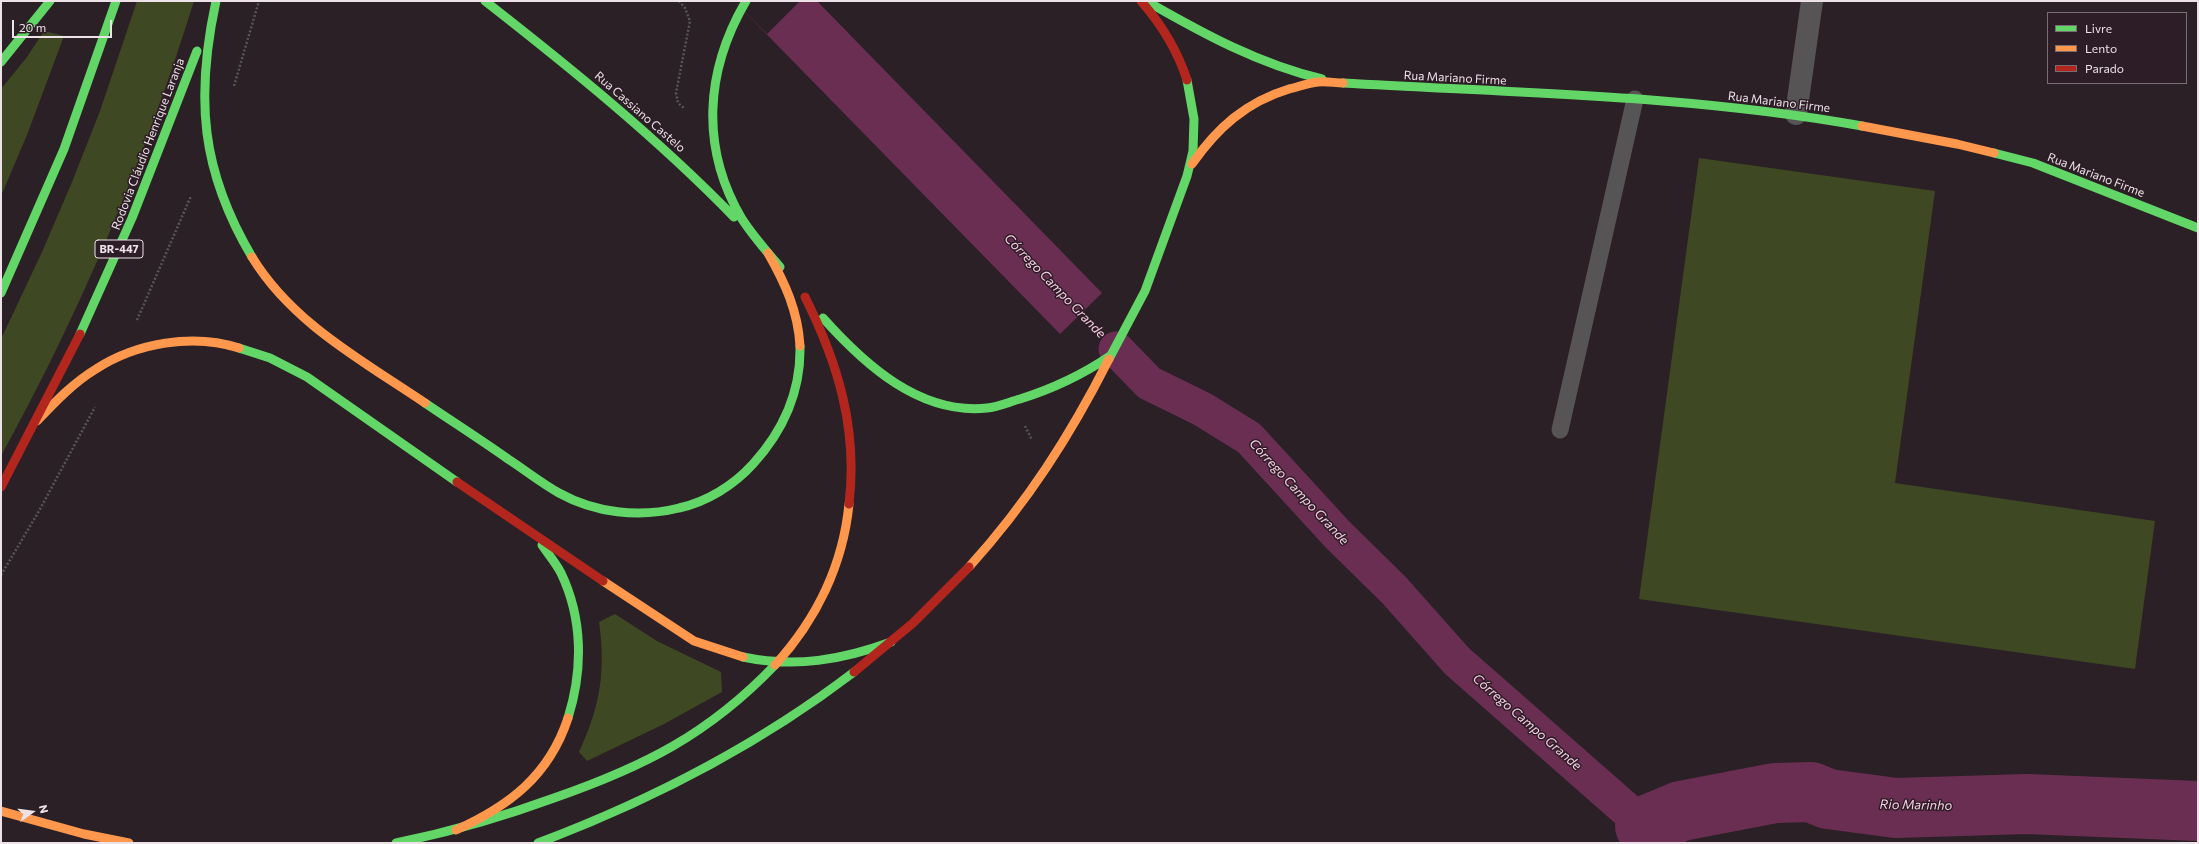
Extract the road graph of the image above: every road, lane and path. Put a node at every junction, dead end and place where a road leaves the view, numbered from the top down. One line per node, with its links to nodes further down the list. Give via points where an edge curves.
1 (50, 1): 11 (main road)
2 (116, 1): 22 (main road, via 54,174)
3 (215, 1): 18 (main road, via 208,26 203,64 202,102 206,140); 27 (main road, Rodovia Cláudio Henrique Laranja / BR-447, via 166,138 115,259 73,352)
4 (260, 1): 13 (path)
5 (485, 1): 20 (main road, Rua Cassiano Castelo, via 609,98 714,196)
6 (679, 1): 16 (path, via 690,21 675,98 681,107)
7 (1141, 1): 17 (main road, via 1166,32 1187,78 1194,136)
8 (1147, 1): 12 (main road, via 1226,46 1258,60 1316,78)
9 (1812, 1): 15 (street)
10 (744, 4): 16 (main road, via 727,37 718,66)
11 (1, 62)
12 (1341, 82): 14 (main road, Rua Mariano Firme); 17 (main road, via 1318,82 1296,86 1255,102 1219,129 1203,146)
13 (234, 92)
14 (1635, 99): 15 (main road, Rua Mariano Firme); 28 (lane)
15 (1796, 114): 19 (main road, Rua Mariano Firme, via 1957,144 2033,164)
16 (713, 115): 20 (main road, via 717,156 726,186 739,213)
17 (1191, 165): 24 (main road, via 1137,310)
18 (218, 187): 20 (main road, via 245,246 262,273 305,319 330,339 559,493 583,504 608,511 634,514 659,512 709,498 731,485 750,468 767,449 781,427 792,404 798,379 799,328 784,279); 23 (path, via 190,196 135,325)
19 (2198, 228)
20 (768, 253): 21 (main road)
21 (801, 292): 26 (main road, via 844,342 865,362 886,379 909,391 933,401 959,407 985,408); 34 (main road, via 835,364 844,397 852,464 850,498 845,532 822,596 806,626)
22 (1, 293)
23 (143, 348): 27 (main road, via 98,367 75,382); 31 (main road, via 175,342 203,341 257,351 282,362)
24 (1111, 355): 26 (main road, via 1085,373 1040,394); 29 (main road)
25 (98, 401): 32 (path, via 39,511)
26 (1012, 401): 29 (path, via 1032,440)
27 (37, 421): 30 (main road, Rodovia Cláudio Henrique Laranja / BR-447)
28 (1560, 430)
29 (1055, 457): 33 (main road, via 1012,516 967,569)
30 (1, 487)
31 (533, 535): 34 (main road, via 694,641 722,653); 36 (main road, via 549,554 572,602 580,654 573,706 563,734 530,783 508,802 483,818)
32 (1, 575)
33 (891, 642): 34 (main road, via 865,653 837,660 809,664); 39 (main road, via 811,706 747,747 694,777 635,805)
34 (775, 663): 36 (main road, via 728,709 685,740 639,766 590,786)
35 (1, 811): 37 (main road, via 84,834)
36 (456, 830): 38 (main road)
37 (129, 843)
38 (396, 843)
39 (538, 843)

